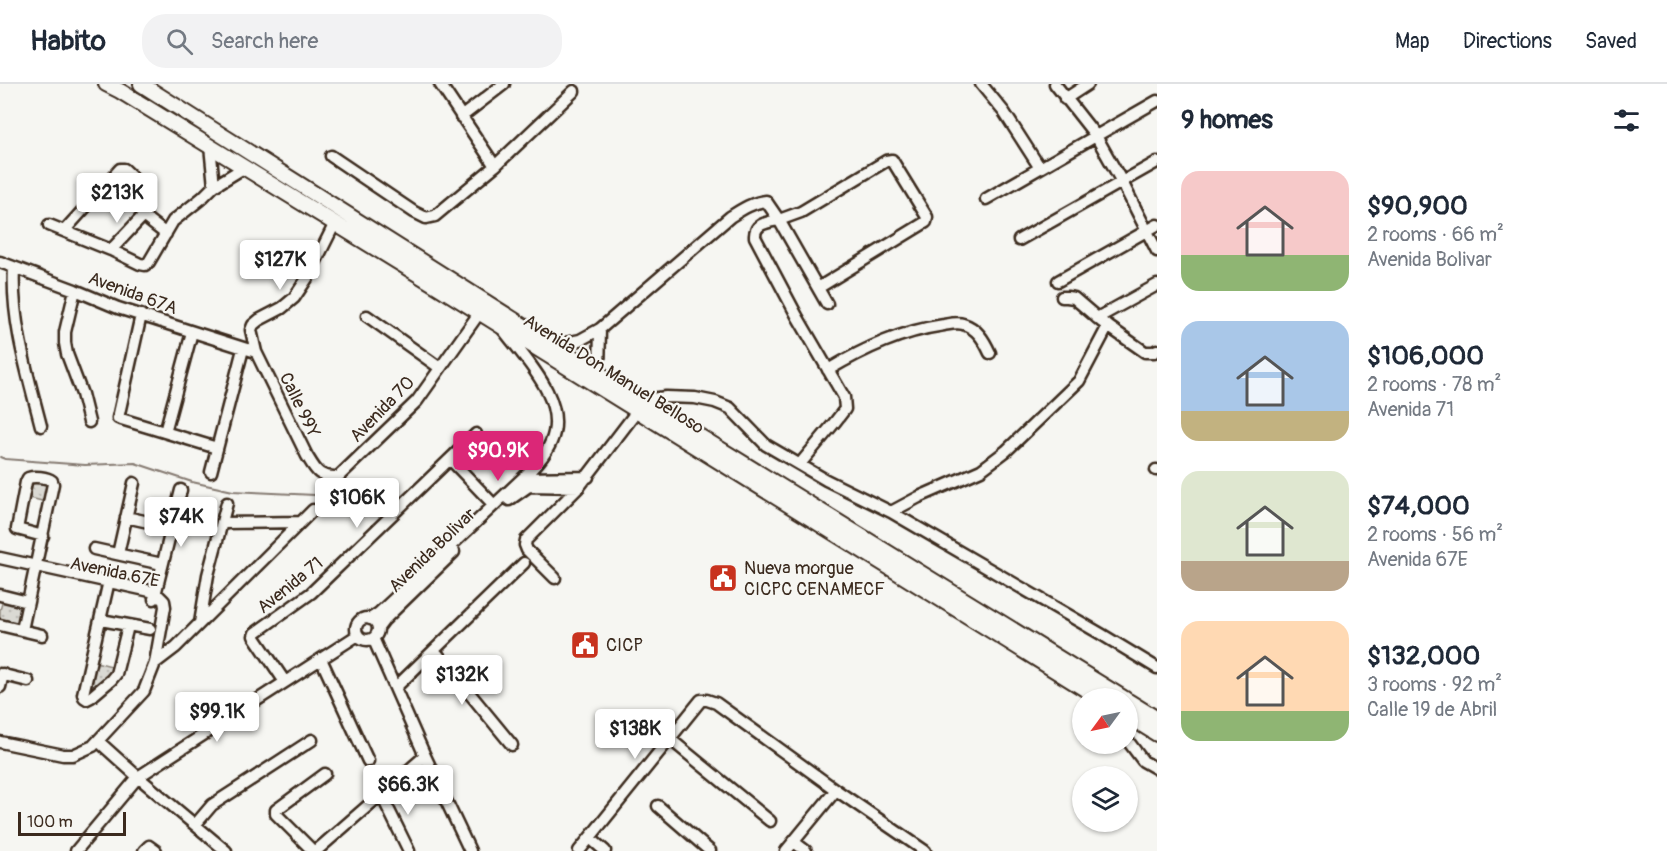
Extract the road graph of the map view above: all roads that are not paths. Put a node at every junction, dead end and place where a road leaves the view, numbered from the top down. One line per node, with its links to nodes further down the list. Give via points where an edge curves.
1 (106, 84): 13 (main road, Avenida Don Manuel Belloso)
2 (141, 84): 48 (main road, Avenida Don Manuel Belloso)
3 (440, 84): 11 (street)
4 (504, 84): 11 (street)
5 (981, 84): 18 (street)
6 (1055, 84): 9 (street)
7 (1088, 84): 9 (street)
8 (574, 91): 16 (street)
9 (1065, 99): 12 (street)
10 (1157, 101): 12 (street)
11 (461, 117): 16 (street)
12 (1095, 136): 18 (street); 19 (street)
13 (210, 146): 17 (main road, Avenida Don Manuel Belloso); 20 (street)
14 (331, 156): 16 (street, via 426,218 435,216)
15 (1157, 162): 19 (street)
16 (495, 166)
17 (245, 167): 20 (street); 24 (main road, Avenida Don Manuel Belloso)
18 (1040, 168): 21 (street)
19 (1122, 182): 26 (street); 29 (street)
20 (213, 186): 28 (street, via 173,220)
21 (986, 199)
22 (143, 216): 27 (street, via 143,187 120,169); 28 (street); 30 (street)
23 (780, 220): 36 (street); 36 (street, via 892,160 927,217 926,222); 46 (street, via 766,201 744,208); 54 (street, via 761,225 755,237)
24 (335, 223): 40 (main road, Avenida Don Manuel Belloso); 51 (street, via 294,298 253,325)
25 (48, 225): 27 (street)
26 (1152, 228): 31 (street); 34 (street)
27 (64, 231): 30 (street)
28 (166, 234): 30 (street, via 145,265)
29 (1019, 240)
30 (111, 250)
31 (1157, 251)
32 (0, 262): 33 (street, Avenida 67A)
33 (14, 268): 37 (street, Avenida 67A); 58 (street, via 18,326)
34 (1058, 281)
35 (1157, 285): 43 (street)
36 (818, 288): 39 (street)
37 (75, 290): 41 (street, Avenida 67A); 57 (street, via 65,332 66,354)
38 (1062, 297): 43 (street, via 1074,298)
39 (827, 304)
40 (480, 312): 44 (main road, Avenida Don Manuel Belloso); 53 (street, Avenida 70)
41 (141, 315): 47 (street, Avenida 67A); 59 (street, via 118,417)
42 (367, 316): 53 (street)
43 (1097, 318): 45 (street)
44 (498, 323): 56 (main road, Avenida Don Manuel Belloso); 67 (street, via 545,386 556,418 552,441)
45 (1108, 326): 50 (street, via 1145,352); 74 (street, via 1079,381 1006,451 981,470)
46 (600, 329): 48 (street, via 580,340); 55 (street)
47 (192, 332): 49 (street, Avenida 67A); 59 (street)
48 (555, 345): 55 (main road, Avenida Don Manuel Belloso)
49 (243, 348): 51 (street, Avenida 67A); 61 (street)
50 (1157, 350)
51 (256, 352): 64 (street, Calle 99Y)
52 (990, 353): 54 (street, via 977,332 960,323 879,343)
53 (440, 368): 64 (street, Avenida 70, via 417,401 338,477 326,478)
54 (828, 370): 63 (street, via 844,397 845,409)
55 (599, 372): 56 (main road, Avenida Don Manuel Belloso)
56 (641, 406): 63 (street, via 658,398 676,397 715,402 730,408 766,445); 66 (street); 111 (main road, Avenida Don Manuel Belloso); 112 (main road, Avenida Don Manuel Belloso)
57 (89, 422)
58 (41, 426)
59 (165, 432): 61 (street)
60 (476, 434): 62 (street, Avenida 71)
61 (217, 448): 65 (street)
62 (450, 459): 72 (street); 108 (street, Avenida 71, via 312,593 254,635)
63 (800, 464): 74 (street)
64 (316, 471)
65 (211, 472)
66 (588, 477): 67 (street); 69 (street)
67 (523, 478): 72 (street)
68 (134, 483): 75 (street)
69 (579, 486): 87 (street, via 526,540 527,549); 99 (street, Avenida Bolivar, via 535,485 522,489)
70 (182, 490): 78 (street)
71 (227, 502): 77 (street)
72 (494, 505): 92 (street)
73 (313, 510): 76 (street)
74 (891, 512): 105 (street)
75 (126, 518): 78 (street); 81 (street)
76 (301, 522): 77 (street); 94 (street)
77 (223, 523): 94 (street, via 206,583)
78 (171, 526): 85 (street)
79 (43, 536): 79 (street, via 52,481 31,477 26,482 16,526); 86 (street)
80 (94, 549): 81 (street)
81 (118, 554): 85 (street)
82 (0, 558): 86 (street, Avenida 67E)
83 (524, 563): 102 (street)
84 (0, 564): 86 (street, Avenida 67E)
85 (162, 564): 90 (street)
86 (35, 569): 88 (street, Avenida 67E); 91 (street)
87 (555, 578)
88 (109, 585): 90 (street, Avenida 67E); 93 (street)
89 (0, 595): 91 (street)
90 (158, 597): 104 (street, via 165,607)
91 (28, 602): 98 (street)
92 (370, 619): 99 (street, via 376,622); 101 (street, via 358,624)
93 (101, 620): 96 (street); 96 (street, via 82,694 87,699 116,674)
94 (200, 623): 104 (street)
95 (0, 625): 98 (street)
96 (128, 626): 97 (street)
97 (150, 629)
98 (22, 630): 100 (street)
99 (375, 633): 101 (street, via 366,640); 110 (street)
100 (42, 635)
101 (358, 635): 103 (street)
102 (434, 650): 110 (street); 122 (street)
103 (321, 659): 108 (street); 126 (street)
104 (154, 663): 120 (street, via 144,691)
105 (1157, 669)
106 (2, 674): 107 (street); 109 (street)
107 (28, 681)
108 (285, 682): 129 (street)
109 (0, 687)
110 (395, 688): 125 (street)
111 (1083, 688)
112 (1106, 688)
113 (1138, 707): 114 (main road, Avenida Don Manuel Belloso)
114 (1157, 719)
115 (1138, 722): 116 (main road)
116 (1157, 734)
117 (0, 736): 123 (street, via 64,750)
118 (670, 739): 130 (street, via 701,700 707,700); 133 (street); 135 (street)
119 (312, 740): 134 (street, via 212,806)
120 (99, 741): 123 (street); 129 (street)
121 (0, 742): 123 (street, via 63,755)
122 (512, 745)
123 (87, 750)
124 (1138, 754): 127 (street)
125 (425, 756): 131 (street); 143 (street)
126 (368, 761)
127 (1157, 769)
128 (325, 774): 141 (street, via 276,810)
129 (138, 777): 134 (street); 137 (street)
130 (836, 790): 136 (street); 148 (street)
131 (381, 794): 141 (street); 142 (street)
132 (658, 806): 146 (street)
133 (770, 822)
134 (195, 825): 140 (street)
135 (590, 838): 144 (street); 145 (street)
136 (790, 846): 147 (street)
137 (76, 851)
138 (144, 851): 139 (street, via 149,846)
139 (156, 851)
140 (226, 851)
141 (314, 851)
142 (409, 851)
143 (470, 851)
144 (579, 851)
145 (605, 851)
146 (710, 851)
147 (806, 851)
148 (925, 851)

